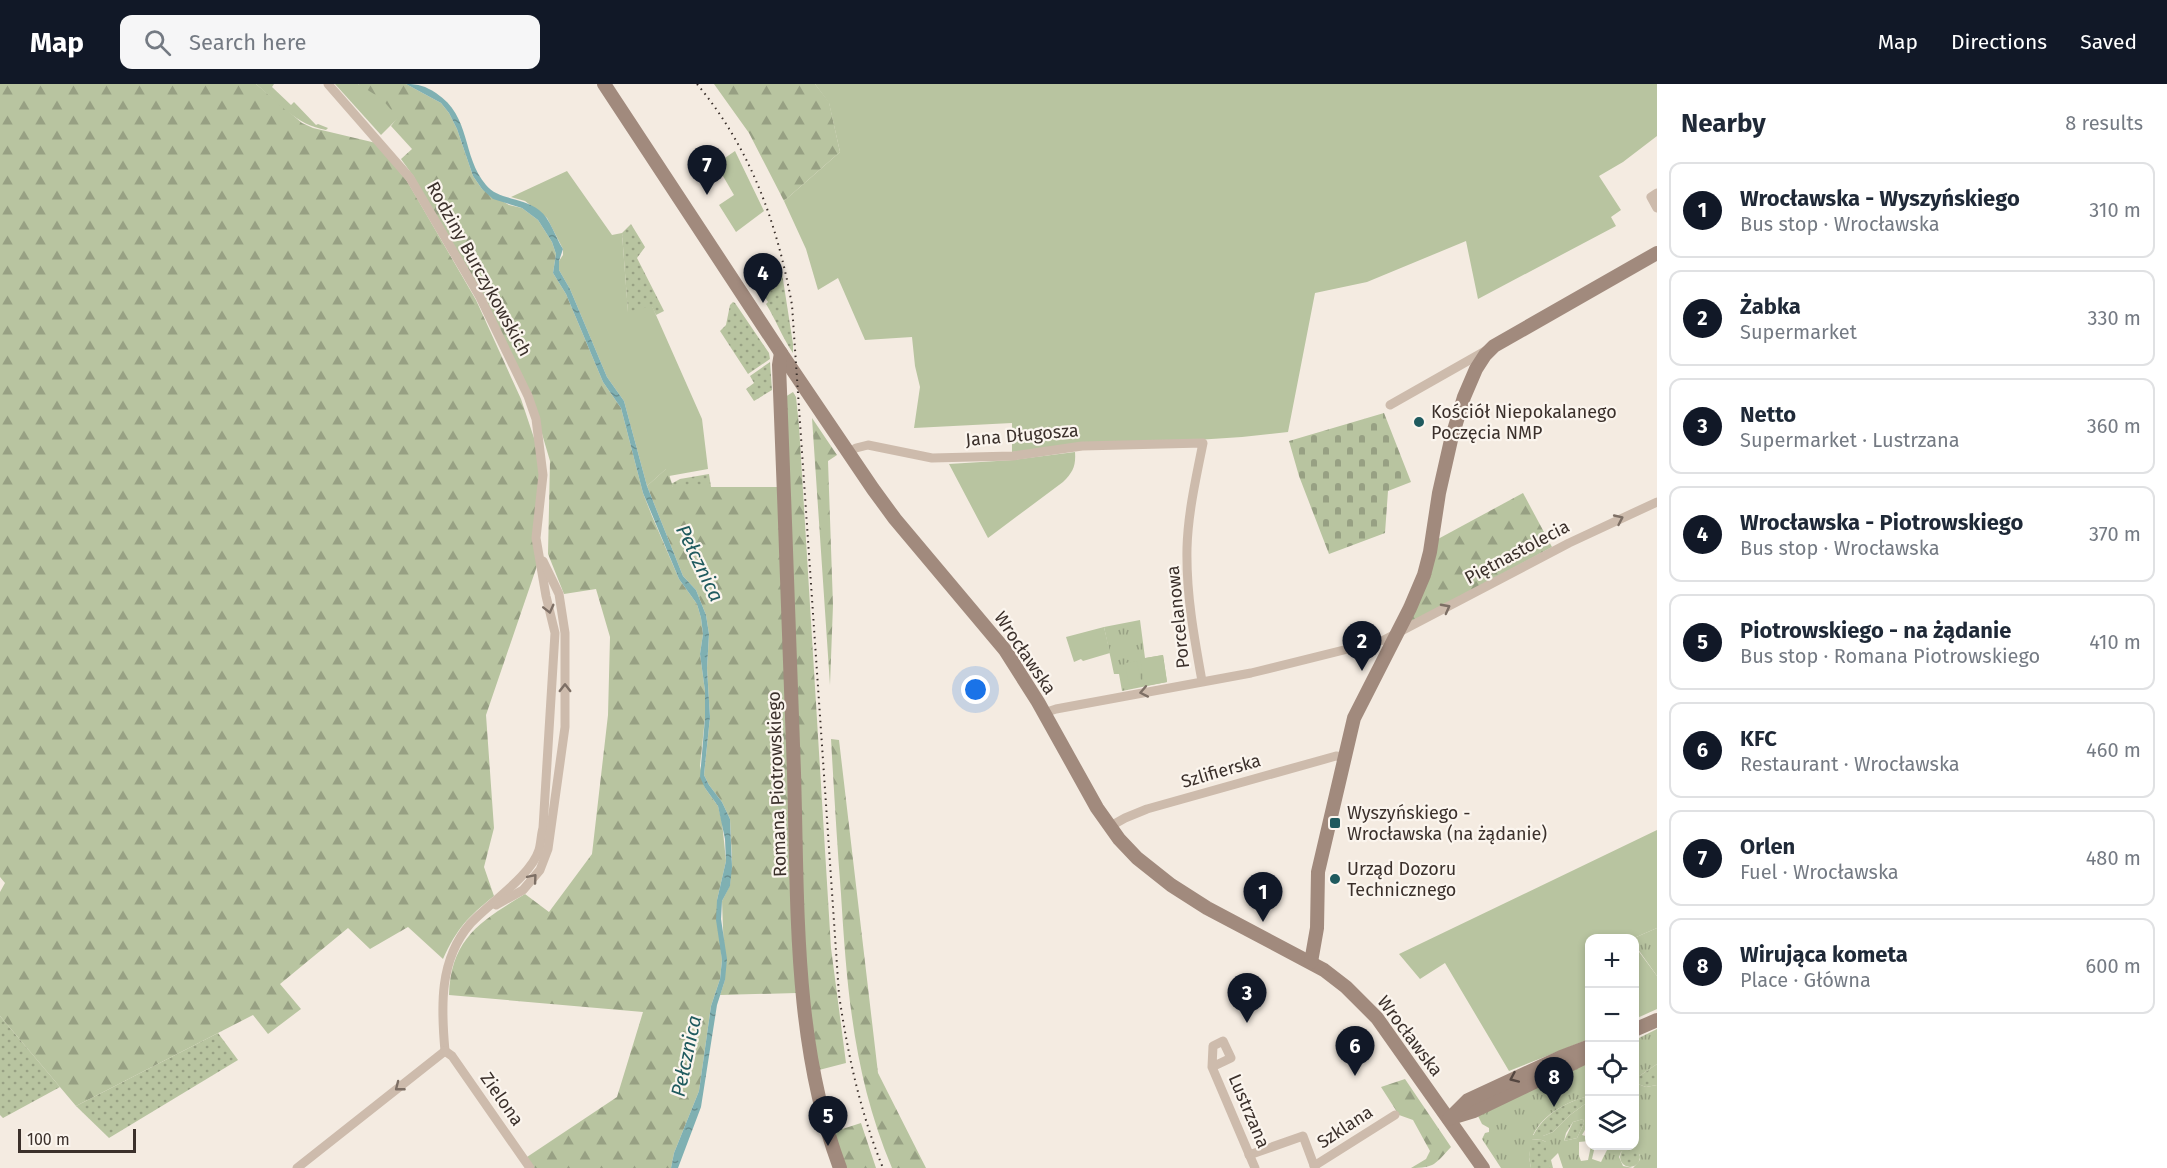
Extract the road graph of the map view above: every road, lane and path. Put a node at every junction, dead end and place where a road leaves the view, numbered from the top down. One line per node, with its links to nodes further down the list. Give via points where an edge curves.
1 (328, 84): 14 (street, Rodziny Burczykowskich, via 410,178 480,297 528,396 536,419 543,475 536,524)
2 (604, 84): 7 (street, Wrocławska)
3 (1657, 193): 4 (street, via 1652,197)
4 (1657, 208)
5 (1657, 253): 6 (street)
6 (1494, 346): 10 (street); 15 (street, via 1476,369 1464,397 1424,575)
7 (781, 353): 8 (street, Wrocławska); 9 (street, Romana Piotrowskiego)
8 (794, 372): 9 (street, via 783,383); 12 (street, Wrocławska)
9 (780, 394): 37 (street, Romana Piotrowskiego, via 800,974 813,1067)
10 (1390, 405)
11 (1203, 443): 12 (street, Jana Długosza, via 1082,446 1013,456 932,458 868,446); 16 (street, Porcelanowa, via 1187,546 1189,608)
12 (848, 453): 17 (street, Wrocławska, via 895,519 998,641)
13 (1657, 502): 15 (street, Piętnastolecia, one-way to 13, via 1569,543)
14 (539, 552): 20 (street, Rodziny Burczykowskich, one-way to 20, via 555,633 543,828 538,853 522,876); 20 (street, Rodziny Burczykowskich, one-way to 14, via 523,890 540,870 548,849 565,727 565,633 559,594)
15 (1395, 636): 16 (street, Piętnastolecia, via 1251,674); 18 (street, via 1354,718)
16 (1202, 681): 17 (street, Piętnastolecia, one-way to 17)
17 (1044, 713): 19 (street, Wrocławska)
18 (1345, 757): 19 (street, Szlifierska, via 1336,756 1147,809); 21 (street, via 1318,872 1317,928)
19 (1109, 827): 21 (street, Wrocławska, via 1137,858 1171,885 1206,908)
20 (486, 910): 25 (street, Rodziny Burczykowskich, via 458,940 446,972 442,1010)
21 (1311, 962): 28 (street, Wrocławska, via 1335,977 1368,1009)
22 (1657, 1020): 23 (street)
23 (1639, 1028)
24 (1585, 1048): 29 (street, one-way to 29, via 1551,1061)
25 (445, 1051): 35 (street, one-way to 35); 36 (street, Zielona)
26 (1585, 1057): 29 (street)
27 (1212, 1067): 33 (street, Lustrzana)
28 (1433, 1096): 29 (street); 31 (street, Wrocławska)
29 (1471, 1106): 31 (street); 32 (street)
30 (1395, 1115): 34 (street, Szklana)
31 (1449, 1119): 32 (street, Wrocławska)
32 (1465, 1140): 39 (street, Wrocławska)
33 (1250, 1155): 34 (street, Szklana, via 1303,1136); 38 (street, Lustrzana)
34 (1314, 1167)
35 (297, 1168)
36 (530, 1168)
37 (840, 1168)
38 (1255, 1168)
39 (1483, 1168)

